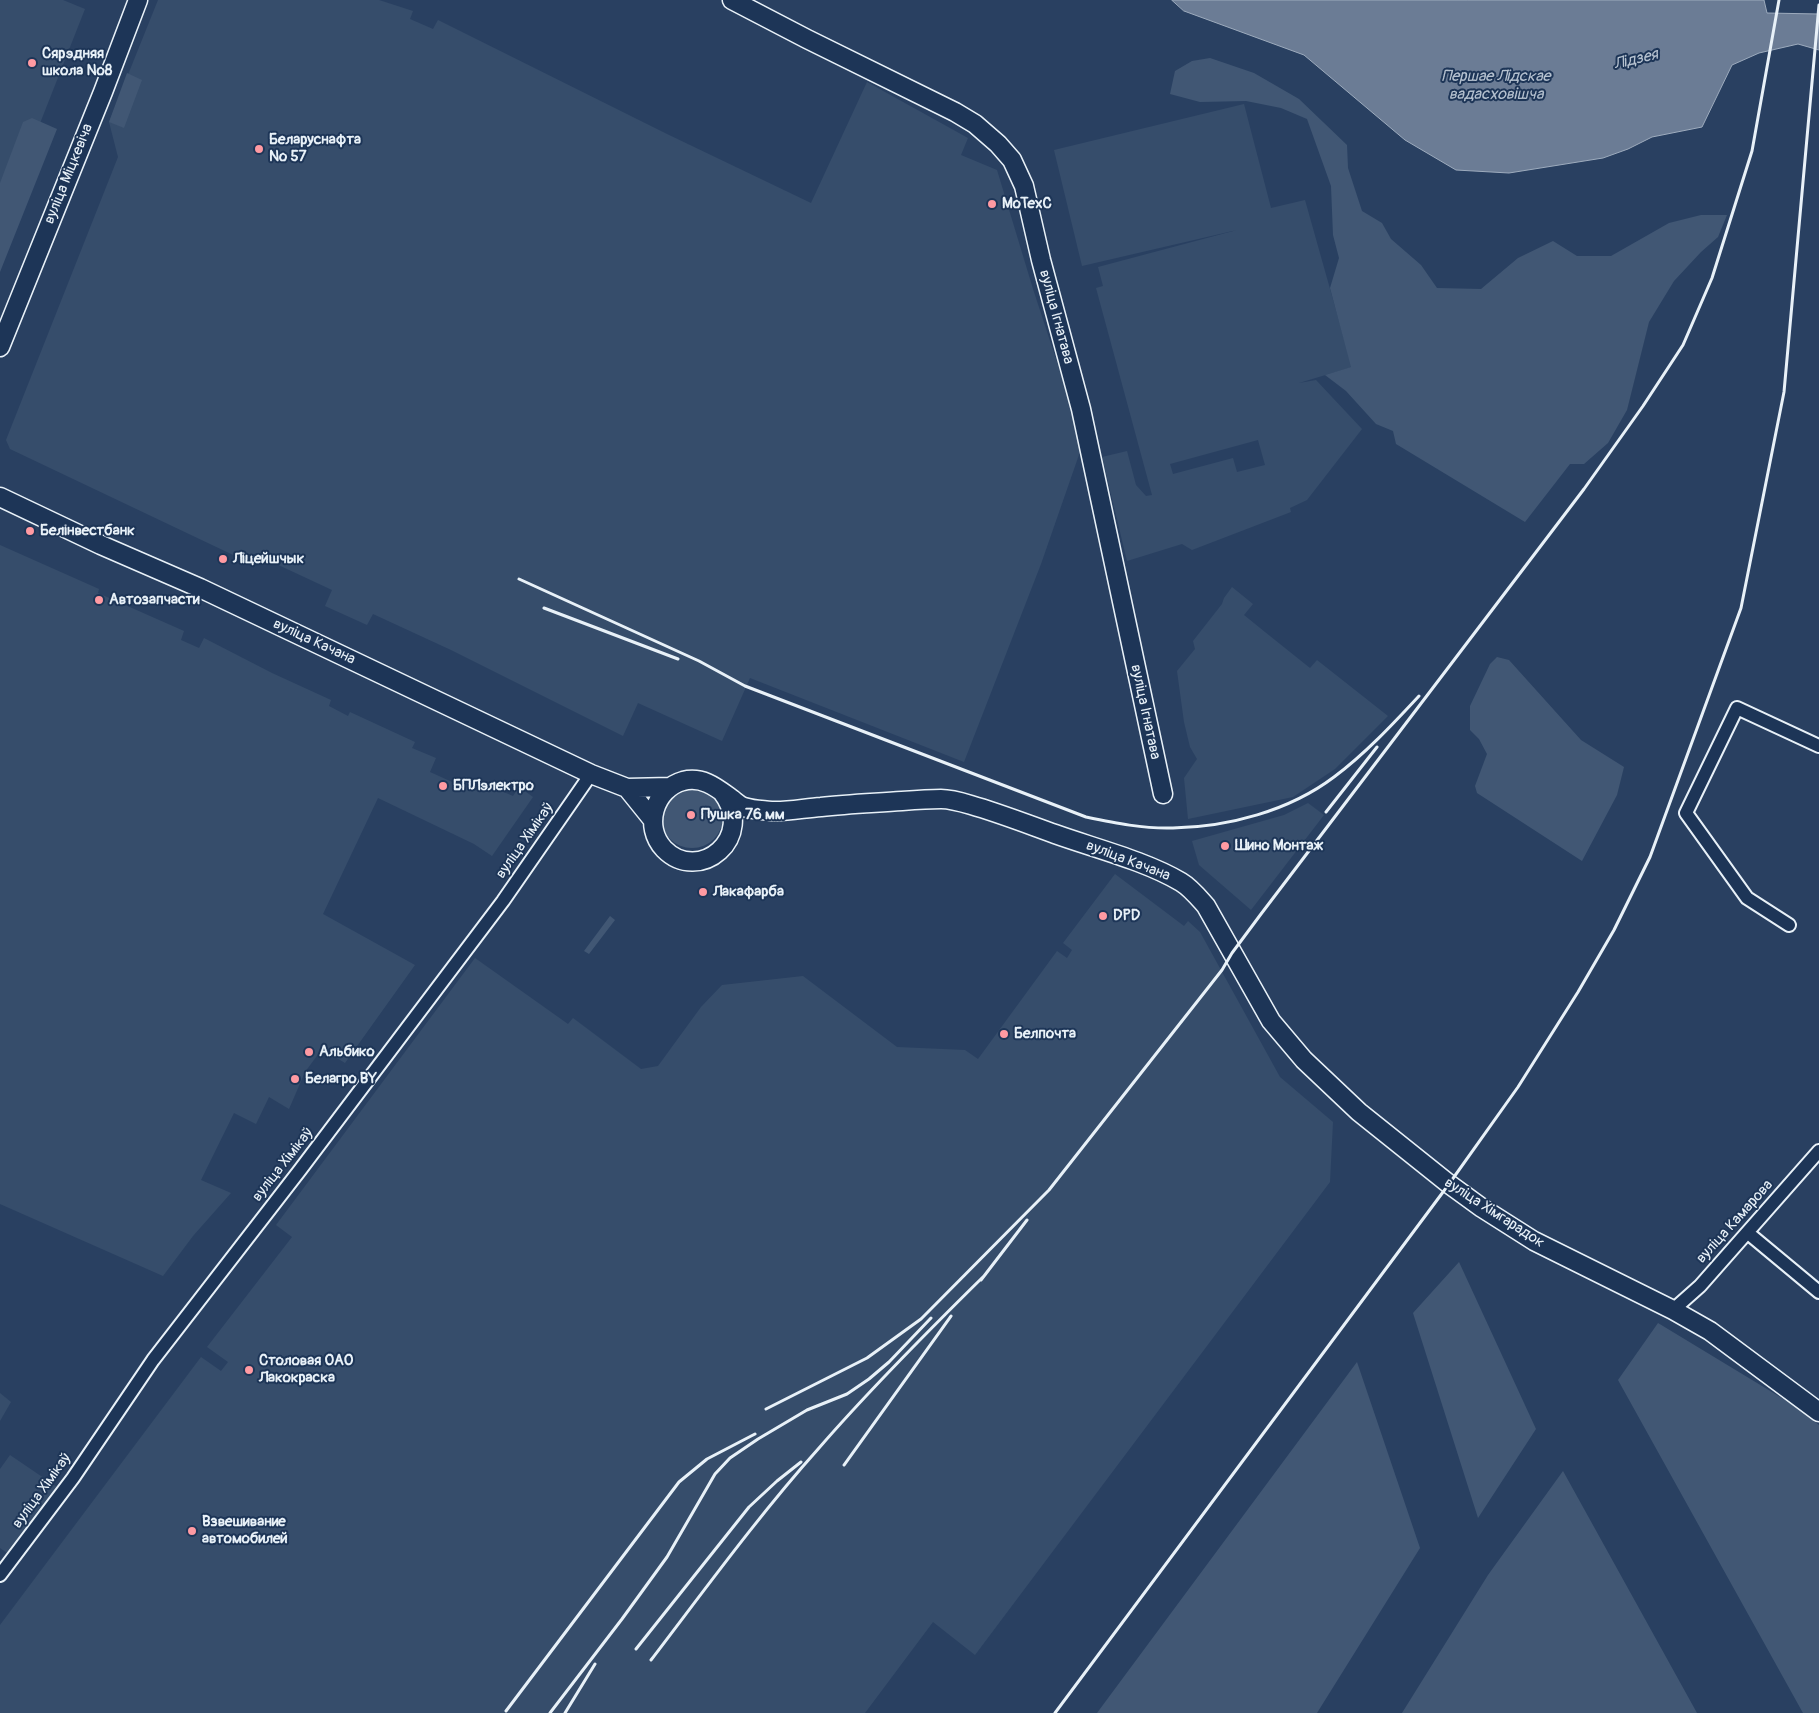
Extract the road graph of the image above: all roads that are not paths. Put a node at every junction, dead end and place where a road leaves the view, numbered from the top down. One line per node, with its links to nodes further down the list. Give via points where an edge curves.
1 (138, 0): 3 (main road, вуліца Міцкевіча)
2 (732, 0): 10 (main road, вуліца Ігнатава, via 956,112 989,135 1012,160 1024,186 1081,409)
3 (0, 347)
4 (0, 497): 6 (main road, вуліца Качана, via 188,582)
5 (1819, 746): 14 (street, via 1737,708 1686,813 1747,898)
6 (591, 774): 8 (main road, вуліца Качана); 21 (street, вуліца Хімікаў, via 503,901 153,1360 73,1478)
7 (670, 787): 8 (main road, вуліца Качана); 9 (main road, вуліца Качана, via 683,781 697,780); 12 (main road, via 657,801)
8 (626, 788): 12 (main road, вуліца Качана)
9 (722, 792): 11 (main road, вуліца Качана, via 743,807); 13 (main road, via 731,808)
10 (1163, 794)
11 (775, 811): 13 (main road, вуліца Качана); 15 (main road, вуліца Качана, via 942,799 990,810 1181,882 1206,906 1285,1039 1359,1112)
12 (652, 819): 13 (main road, вуліца Качана, via 657,840 664,849 673,856 690,861 717,853 725,845)
13 (733, 826)
14 (1789, 925)
15 (1393, 1139): 19 (main road, вуліца Хімгарадок, via 1482,1208 1534,1241)
16 (1819, 1151): 17 (street, вуліца Камарова)
17 (1748, 1232): 18 (street); 19 (street, вуліца Камарова, via 1700,1286)
18 (1819, 1292)
19 (1673, 1310): 20 (main road, вуліца Хімгарадок, via 1710,1331)
20 (1819, 1412)
21 (0, 1575)

